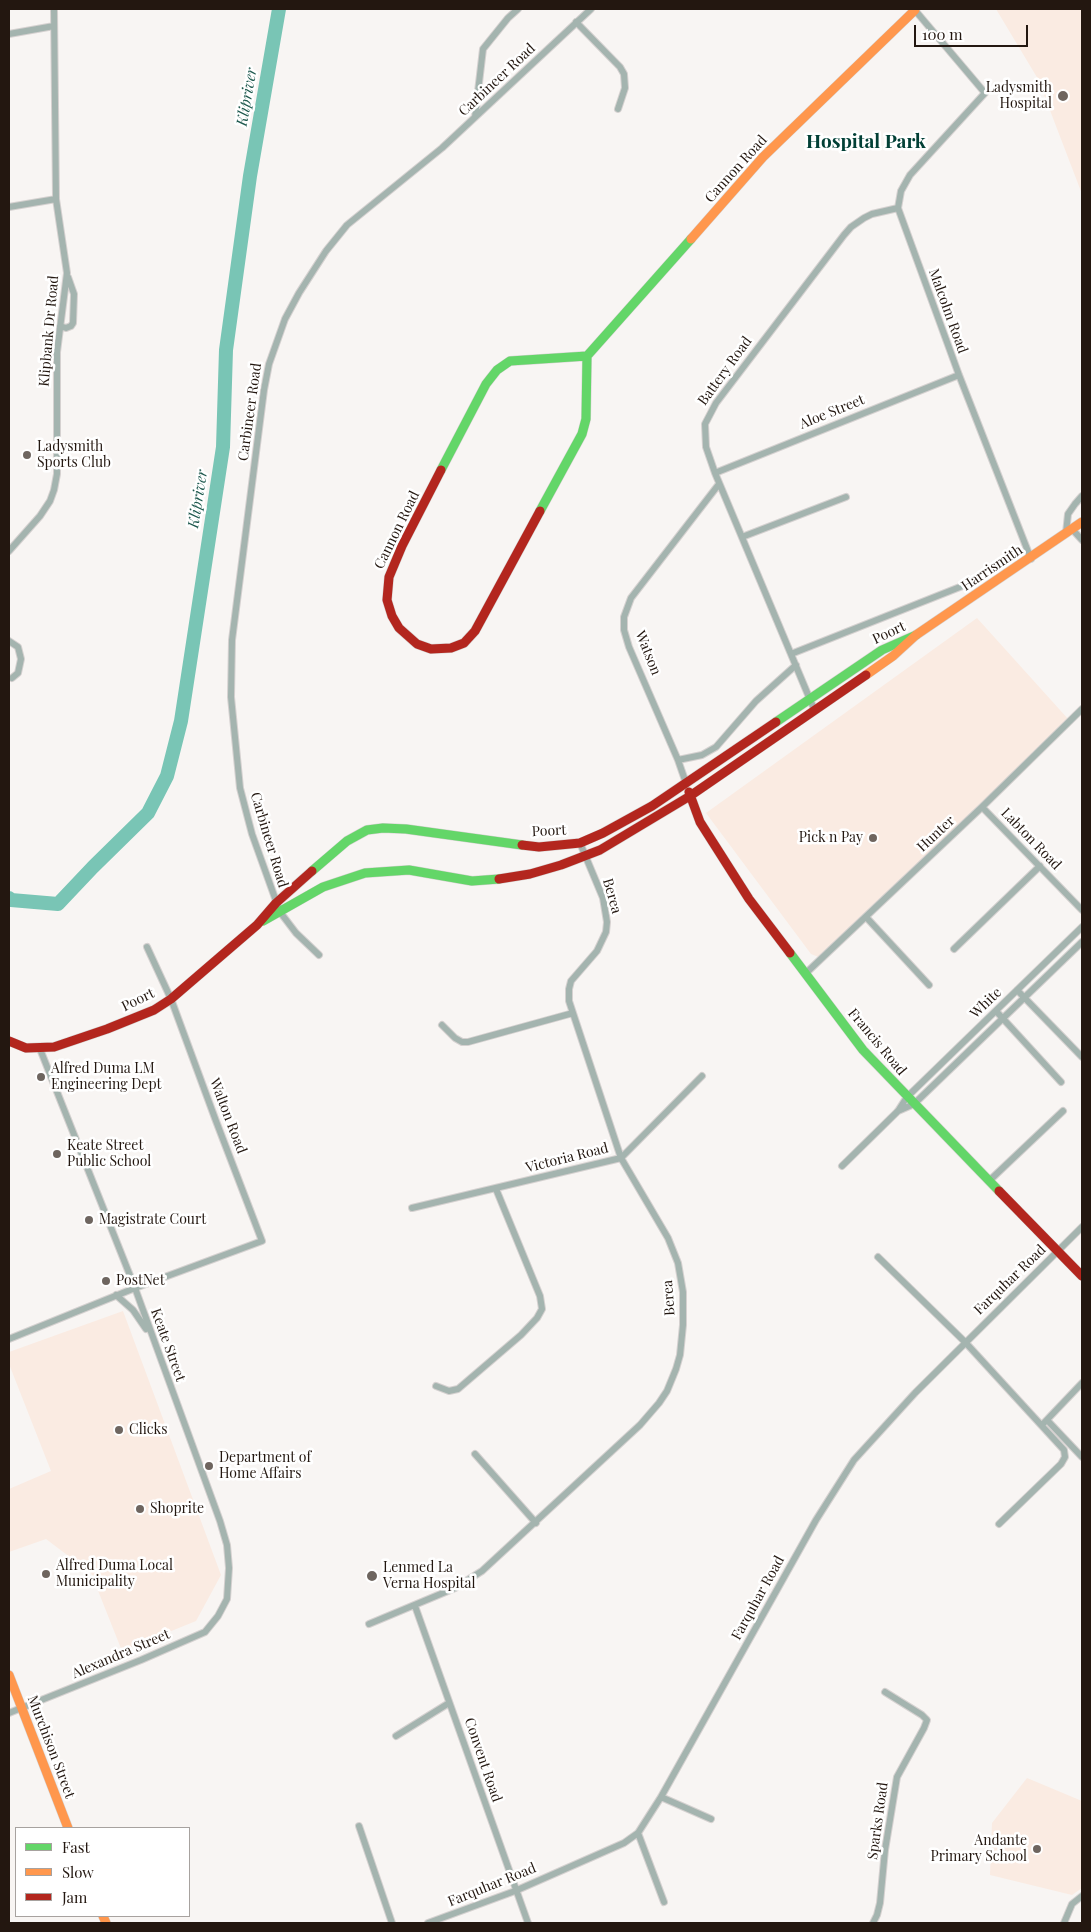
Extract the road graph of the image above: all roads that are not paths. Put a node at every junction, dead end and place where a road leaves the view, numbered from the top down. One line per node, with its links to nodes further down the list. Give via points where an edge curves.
1 (54, 9): 6 (street, Klipbank Dr Road)
2 (518, 9): 9 (street, via 483,49)
3 (591, 9): 5 (street, Carbineer Road)
4 (915, 9): 12 (street, via 985,93 910,175 901,191); 15 (street, Cannon Road, via 763,157)
5 (576, 22): 8 (street, via 624,74 625,88); 9 (street, Carbineer Road)
6 (54, 26): 7 (street); 10 (street, Klipbank Dr Road)
7 (9, 34)
8 (618, 109)
9 (475, 117): 43 (street, Carbineer Road, via 339,234 314,267 294,302 269,364 232,640 230,679 244,805)
10 (56, 200): 11 (street); 13 (street, Klipbank Dr Road)
11 (9, 207)
12 (898, 208): 16 (street, Malcolm Road); 17 (street, Battery Road, via 872,214 851,227 716,403 705,424 704,438)
13 (67, 273): 14 (street, Klipbank Dr Road); 14 (street, via 74,294 74,314 71,326)
14 (60, 326): 25 (street, Klipbank Dr Road, via 54,490 40,516)
15 (587, 356): 15 (street, Cannon Road, via 586,419 582,434 476,631 464,643 451,648 431,649 417,644 399,628 392,616 387,600 389,577 486,384 510,361)
16 (958, 375): 17 (street, Aloe Street); 26 (street, Malcolm Road)
17 (715, 473): 18 (street, Battery Road)
18 (719, 484): 23 (street, Battery Road); 36 (street, Watson, via 631,598 624,617 629,647)
19 (1082, 496): 22 (street, via 1068,514)
20 (846, 497): 23 (street)
21 (1082, 522): 22 (street, Harrismith)
22 (1069, 532): 24 (street); 26 (street, Harrismith)
23 (742, 537): 30 (street, Battery Road)
24 (1082, 540)
25 (9, 551)
26 (1031, 559): 28 (street, Harrismith)
27 (970, 583): 30 (street)
28 (916, 635): 33 (street, Poort, via 882,650); 35 (street, Poort, via 893,656)
29 (9, 641): 32 (street, via 18,647 20,659 18,672)
30 (791, 654): 31 (street, Battery Road)
31 (796, 665): 33 (street, Battery Road); 36 (street, via 756,701 716,747 702,755)
32 (12, 678)
33 (810, 698): 35 (street, Battery Road); 37 (street, Poort)
34 (1082, 709): 39 (street, Hunter)
35 (814, 710): 38 (street, Poort)
36 (678, 760): 37 (street, Watson)
37 (686, 783): 38 (street, Watson); 40 (street, Poort, via 632,819)
38 (690, 796): 41 (street, Poort, via 614,843); 51 (street, Francis Road, via 700,822 723,859)
39 (982, 807): 42 (street, Labton Road); 45 (street, Hunter)
40 (580, 842): 41 (street, Berea); 43 (street, Poort, via 532,846 406,829 375,828 347,841)
41 (586, 856): 43 (street, Poort, via 530,874 486,880 409,870 365,873 323,887); 57 (street, Berea, via 603,898 607,922 597,951 571,981 568,994)
42 (1040, 866): 44 (street, Labton Road); 49 (street)
43 (278, 908): 50 (street, Carbineer Road, via 296,934); 55 (street, Poort)
44 (1082, 910)
45 (866, 917): 51 (street, Hunter); 52 (street)
46 (1082, 928): 53 (street, White)
47 (1082, 942): 54 (street, White)
48 (147, 946): 55 (street, Walton Road)
49 (954, 949)
50 (319, 955)
51 (805, 974): 65 (street, Francis Road, via 863,1050)
52 (929, 985)
53 (1017, 990): 54 (street); 56 (street, White)
54 (1024, 998): 58 (street, White); 62 (street)
55 (171, 999): 61 (street, Poort, via 107,1029); 78 (street, Walton Road, via 262,1241)
56 (996, 1011): 58 (street); 65 (street, White)
57 (573, 1013): 59 (street, via 468,1042 454,1038); 69 (street, Berea)
58 (1003, 1019): 64 (street); 66 (street, White)
59 (442, 1025)
60 (9, 1040): 61 (street, Poort, via 26,1048)
61 (40, 1049): 78 (street, Keate Street)
62 (1082, 1057)
63 (702, 1076): 69 (street, Victoria Road)
64 (1062, 1082)
65 (907, 1097): 66 (street, Francis Road); 67 (street, White)
66 (914, 1104): 67 (street); 71 (street, Francis Road)
67 (898, 1111): 70 (street)
68 (1063, 1111): 71 (street)
69 (621, 1158): 72 (street, Victoria Road); 88 (street, Berea, via 668,1238 678,1262 684,1307 680,1355 673,1379 651,1414)
70 (842, 1166)
71 (990, 1181): 75 (street, Francis Road)
72 (496, 1188): 73 (street, Victoria Road); 84 (street, via 540,1296 542,1309 538,1318 521,1335 458,1389 449,1392)
73 (412, 1208)
74 (1082, 1227): 75 (street, Farquhar Road)
75 (1058, 1251): 77 (street, Francis Road); 82 (street, Farquhar Road)
76 (878, 1257): 82 (street)
77 (1082, 1276)
78 (135, 1288): 79 (street); 80 (street, Keate Street)
79 (116, 1295): 80 (street, via 133,1310); 81 (street)
80 (152, 1338): 90 (street, Keate Street, via 220,1521 229,1568)
81 (9, 1339)
82 (965, 1342): 85 (street); 99 (street, Farquhar Road, via 877,1433 842,1477)
83 (1082, 1383): 85 (street)
84 (436, 1386)
85 (1045, 1422): 87 (street); 89 (street, via 1064,1450 1065,1457)
86 (475, 1454): 88 (street)
87 (1082, 1457)
88 (536, 1523): 91 (street, Berea, via 469,1580)
89 (999, 1524)
90 (227, 1599): 96 (street, Alexandra Street, via 205,1632)
91 (415, 1606): 92 (street, Berea); 95 (street, Convent Road)
92 (369, 1624)
93 (9, 1675): 96 (street, Murchison Street)
94 (884, 1692): 110 (street, Sparks Road, via 926,1720 897,1778 880,1903)
95 (449, 1703): 98 (street); 104 (street, Convent Road)
96 (22, 1708): 97 (street, Alexandra Street); 102 (street, Murchison Street)
97 (9, 1713)
98 (396, 1736)
99 (661, 1797): 100 (street); 103 (street, Farquhar Road)
100 (711, 1819)
101 (359, 1826): 107 (street)
102 (68, 1827)
103 (638, 1833): 104 (street, Farquhar Road, via 624,1843); 106 (street)
104 (515, 1890): 108 (street, Farquhar Road); 109 (street, Convent Road)
105 (1082, 1896): 111 (street, via 1072,1904)
106 (664, 1902)
107 (392, 1923)
108 (428, 1923)
109 (528, 1923)
110 (873, 1923)
111 (1064, 1923)

